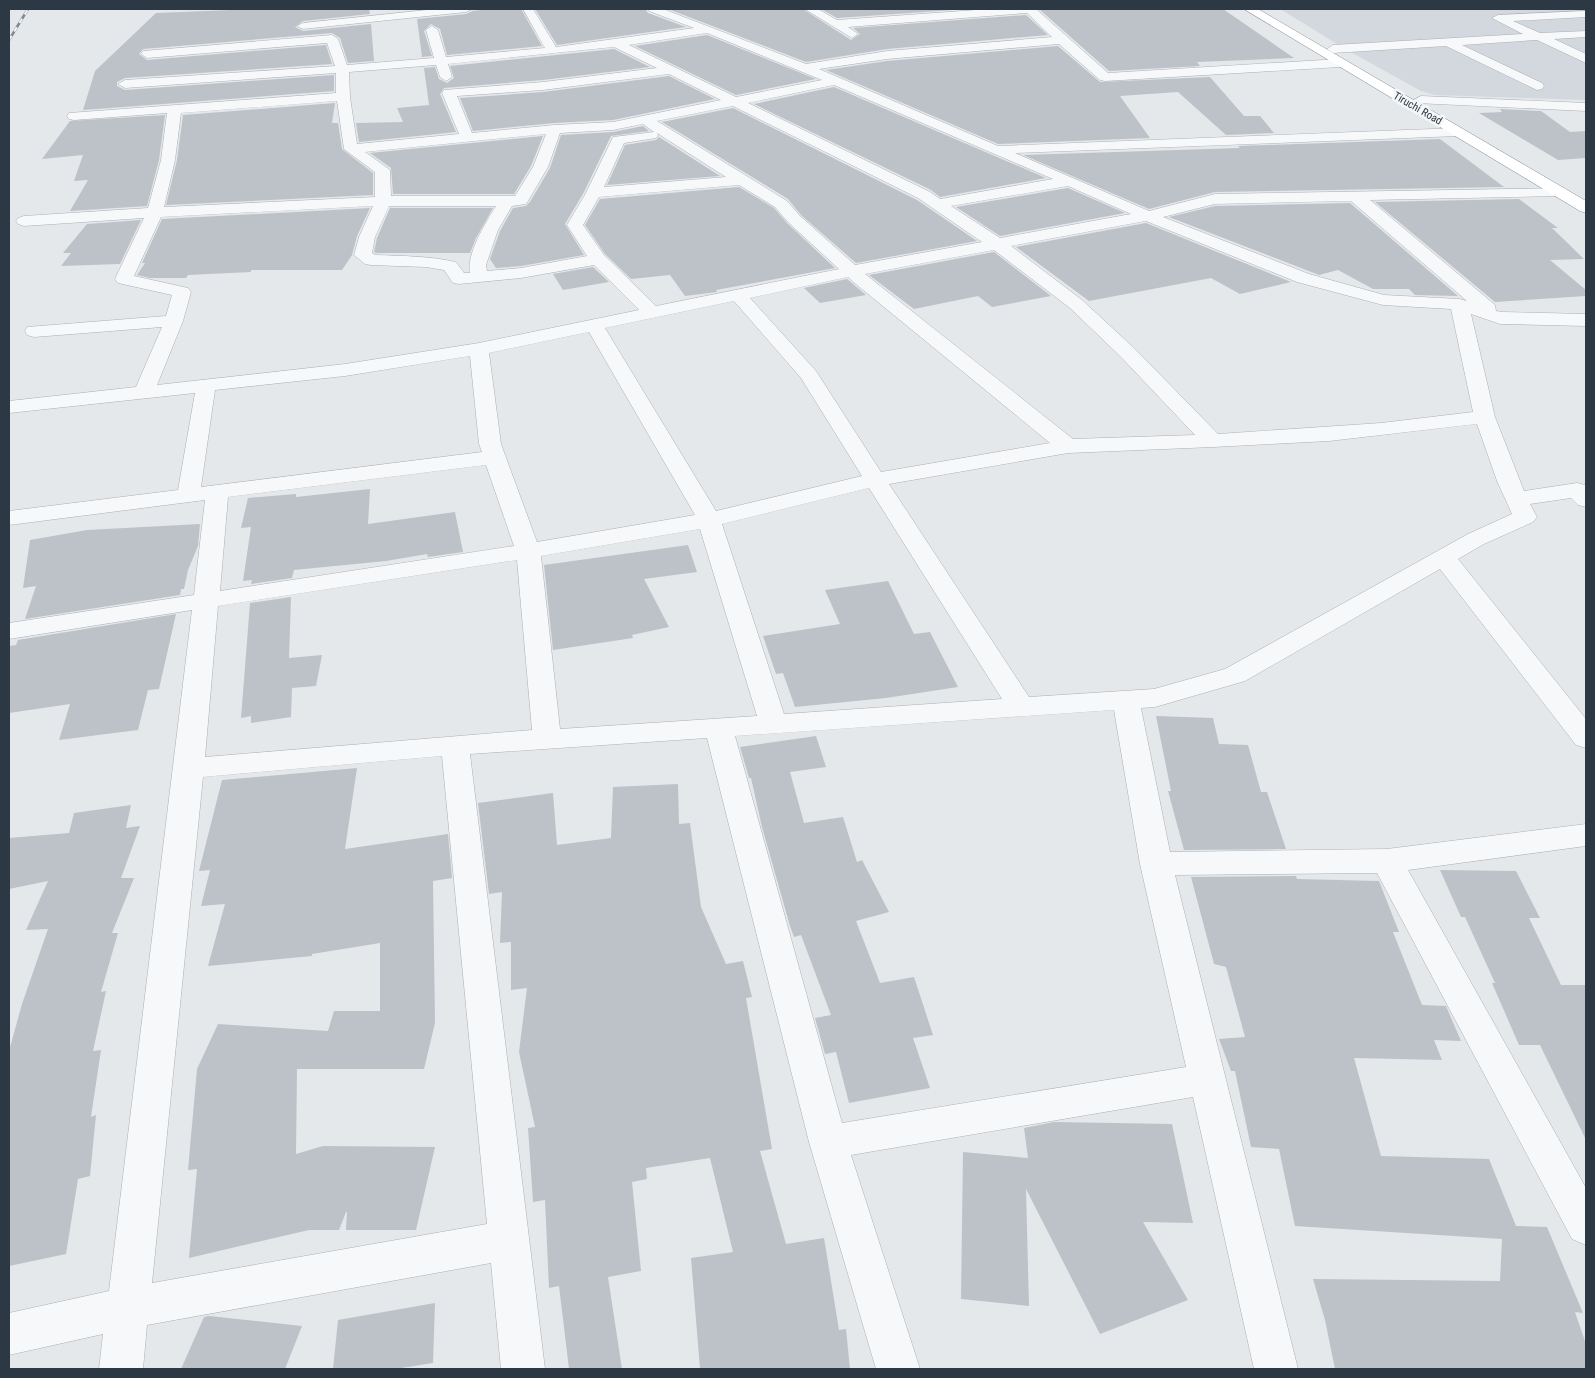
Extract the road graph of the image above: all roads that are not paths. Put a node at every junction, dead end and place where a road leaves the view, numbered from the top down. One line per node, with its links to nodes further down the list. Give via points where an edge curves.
1 (466, 9): 12 (street)
2 (529, 9): 21 (street)
3 (653, 9): 10 (street)
4 (810, 9): 11 (street)
5 (1031, 9): 11 (street); 17 (street)
6 (1250, 9): 26 (highway, Tiruchi Road)
7 (1266, 9): 20 (highway, Tiruchi Road)
8 (697, 12): 10 (street)
9 (1586, 14): 16 (street, via 1498,18)
10 (673, 16): 14 (street)
11 (836, 24): 23 (street)
12 (286, 28)
13 (432, 30): 25 (street)
14 (711, 30): 19 (street); 28 (street)
15 (1586, 34): 16 (street)
16 (1539, 37): 18 (street); 24 (street)
17 (1062, 40): 23 (street); 26 (street, via 1104,77)
18 (1448, 42): 20 (street); 32 (street)
19 (618, 44): 21 (street); 29 (street)
20 (1333, 49): 35 (highway, Tiruchi Road)
21 (552, 50): 25 (street)
22 (147, 54): 27 (street, via 332,39)
23 (887, 55): 28 (street)
24 (1586, 59)
25 (442, 60): 27 (street); 33 (street)
26 (1340, 63): 42 (highway, Tiruchi Road)
27 (342, 68): 31 (street); 34 (street)
28 (804, 68): 30 (street)
29 (670, 70): 33 (street, via 543,86); 36 (street)
30 (836, 81): 36 (street); 47 (street)
31 (126, 84)
32 (1536, 86)
33 (450, 93): 45 (street)
34 (343, 97): 38 (street); 46 (street)
35 (1421, 100): 37 (street); 52 (highway, Tiruchi Road)
36 (738, 102): 40 (street); 56 (street)
37 (1586, 107)
38 (175, 108): 39 (street); 58 (street, via 168,160)
39 (74, 116)
40 (647, 121): 43 (street); 44 (street)
41 (554, 129): 43 (street); 45 (street); 55 (street, via 550,148 533,182 520,201)
42 (1458, 132): 47 (street); 50 (highway, Tiruchi Road)
43 (615, 133): 44 (street); 51 (street)
44 (665, 133): 48 (street)
45 (467, 137): 46 (street)
46 (351, 148): 54 (street, via 382,170)
47 (993, 150): 49 (street)
48 (739, 180): 51 (street); 63 (street, via 780,204)
49 (1070, 181): 56 (street); 59 (street)
50 (1558, 191): 53 (street); 57 (highway, Tiruchi Road)
51 (594, 193): 62 (street, via 575,226)
52 (1586, 194)
53 (1354, 195): 59 (street, via 1215,199); 68 (street)
54 (383, 201): 55 (street); 58 (street); 64 (street, via 367,237 363,255 371,260 450,266 459,278)
55 (507, 201): 64 (street, via 490,230 477,265)
56 (937, 204): 61 (street)
57 (1586, 208)
58 (155, 212): 60 (street); 70 (street, via 124,279 182,292)
59 (1147, 216): 61 (street); 66 (street, via 1302,278 1383,300)
60 (24, 221)
61 (997, 244): 63 (street); 78 (street, via 1076,304)
62 (598, 259): 64 (street); 67 (street)
63 (852, 271): 65 (street); 79 (street)
64 (480, 278)
65 (738, 295): 67 (street); 81 (street, via 809,375)
66 (1459, 304): 68 (street); 77 (street)
67 (652, 313): 71 (street)
68 (1500, 318): 69 (street)
69 (1586, 320)
70 (174, 321): 72 (street); 75 (street)
71 (594, 325): 73 (street); 86 (street)
72 (34, 332)
73 (479, 349): 74 (street, via 345,370); 80 (street)
74 (206, 386): 75 (street); 83 (street)
75 (144, 392): 76 (street)
76 (9, 407)
77 (1485, 417): 78 (street, via 1327,436); 84 (street)
78 (1213, 441): 79 (street)
79 (1068, 446): 81 (street)
80 (494, 457): 83 (street); 87 (street)
81 (875, 480): 86 (street); 92 (street)
82 (1583, 492): 84 (street)
83 (202, 495): 85 (street); 89 (street)
84 (1516, 499): 88 (street, via 1525,517)
85 (9, 518)
86 (709, 520): 87 (street); 93 (street)
87 (528, 550): 89 (street); 96 (street)
88 (1444, 557): 91 (street, via 1235,675 1154,698); 95 (street)
89 (206, 600): 90 (street); 98 (street)
90 (9, 631)
91 (1126, 700): 92 (street); 101 (street)
92 (1022, 708): 93 (street)
93 (773, 723): 94 (street)
94 (718, 727): 96 (street); 103 (street)
95 (1586, 738)
96 (548, 739): 97 (street)
97 (455, 745): 98 (street); 105 (street)
98 (190, 768): 106 (street)
99 (1586, 835): 100 (street)
100 (1387, 860): 101 (street); 104 (street)
101 (1156, 864): 102 (street)
102 (1207, 1079): 103 (street); 111 (street)
103 (828, 1142): 110 (street)
104 (1586, 1226)
105 (509, 1240): 106 (street); 109 (street)
106 (128, 1308): 107 (street); 108 (street)
107 (9, 1334)
108 (121, 1369)
109 (523, 1369)
110 (898, 1369)
111 (1276, 1369)

